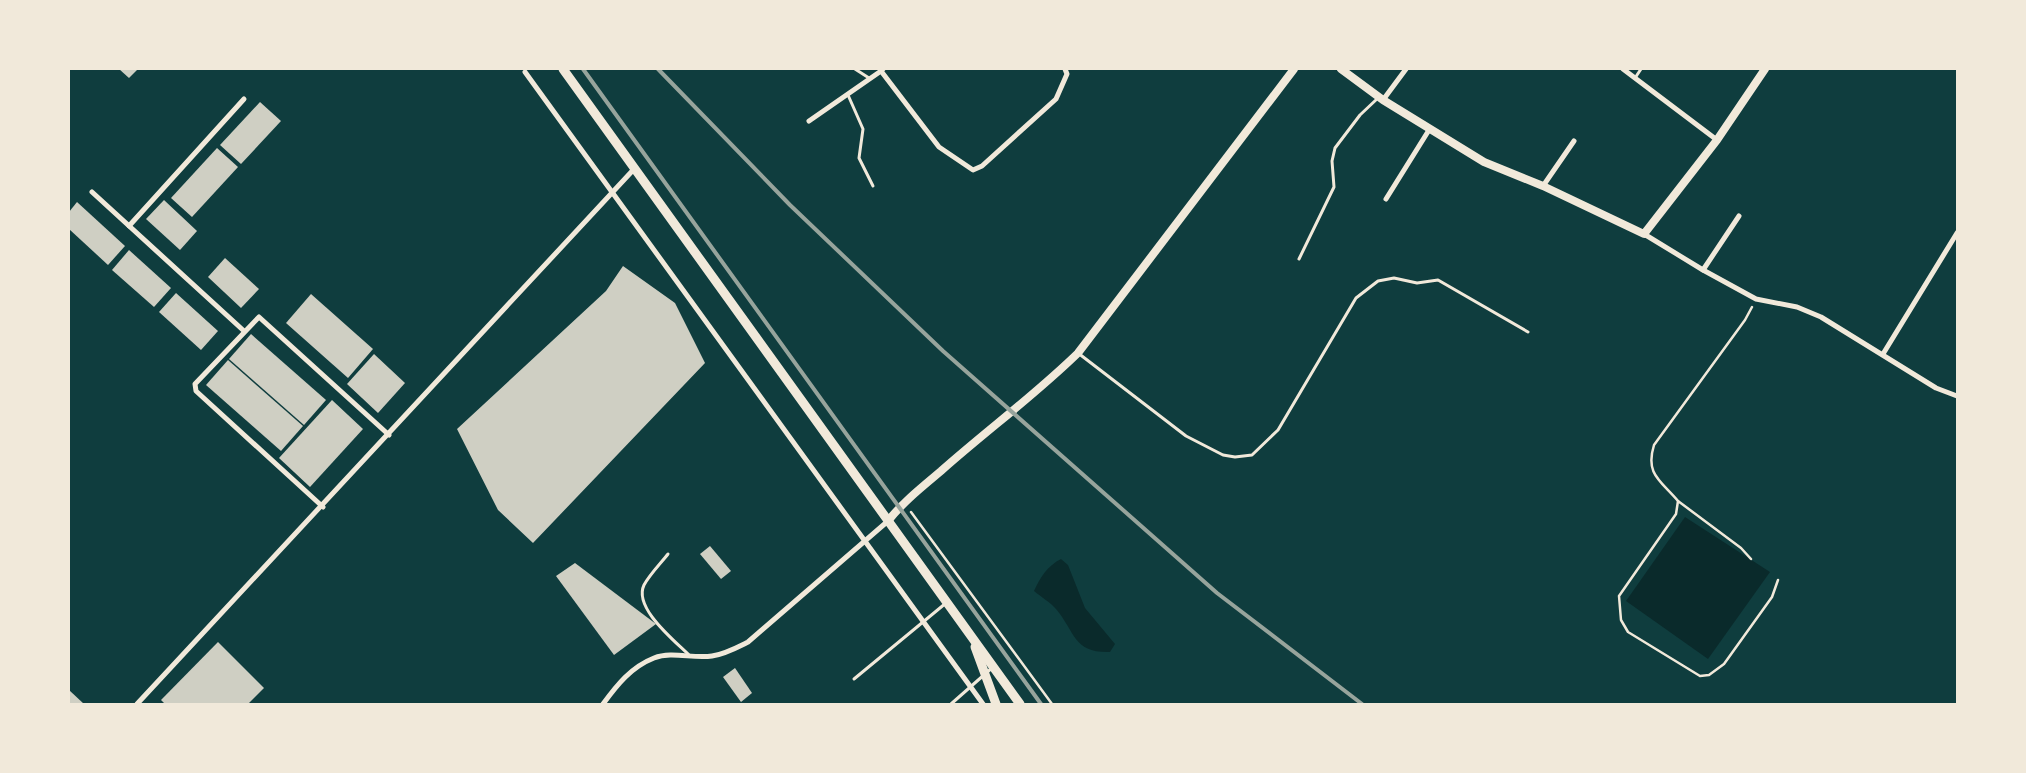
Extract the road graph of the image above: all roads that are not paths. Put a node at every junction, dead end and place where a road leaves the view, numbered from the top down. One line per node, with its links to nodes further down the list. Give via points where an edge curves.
1 (563, 69): 21 (main road)
2 (855, 69): 13 (lane)
3 (1065, 69): 10 (street, via 1067,74 1056,99 982,166 973,170 939,147)
4 (1294, 69): 35 (street)
5 (1341, 69): 16 (street)
6 (1406, 69): 16 (street)
7 (1623, 69): 12 (street)
8 (1642, 69): 12 (lane)
9 (1765, 69): 19 (street)
10 (882, 70): 13 (street)
11 (525, 72): 25 (street)
12 (1635, 78): 19 (street)
13 (870, 79): 14 (street)
14 (848, 94): 17 (street); 22 (lane, via 863,129 859,158)
15 (244, 99): 28 (street)
16 (1381, 99): 18 (street); 31 (lane, via 1360,115 1335,148 1332,161 1334,187)
17 (810, 121)
18 (1429, 130): 23 (street, via 1484,162); 26 (street)
19 (1717, 140): 30 (street)
20 (1574, 141): 23 (street)
21 (635, 168): 25 (street); 40 (main road)
22 (873, 186)
23 (1543, 186): 30 (street)
24 (92, 192): 28 (street)
25 (613, 193): 38 (street); 41 (street)
26 (1386, 199)
27 (1740, 216): 32 (street)
28 (129, 226): 33 (street)
29 (1957, 233): 36 (street)
30 (1644, 234): 32 (street)
31 (1299, 259)
32 (1703, 270): 36 (street, via 1756,299 1797,307 1821,317)
33 (244, 331): 38 (street, via 255,319 262,318); 39 (street, via 194,388)
34 (1528, 332): 35 (lane, via 1438,280 1417,283 1394,278 1378,281 1356,298 1278,430 1252,455 1234,457 1186,436)
35 (1078, 353): 40 (street, via 1051,380 904,502)
36 (1883, 354): 37 (street, via 1936,388)
37 (1957, 396)
38 (389, 435): 39 (street)
39 (323, 507): 51 (street)
40 (888, 521): 41 (street); 43 (main road)
41 (866, 542): 44 (street); 46 (street, via 748,642 724,653)
42 (668, 554): 46 (lane, via 644,585 642,597 648,611)
43 (948, 602): 44 (lane); 45 (main road)
44 (924, 622): 49 (lane); 50 (street)
45 (971, 635): 47 (main road); 48 (main road)
46 (690, 656): 52 (street, via 655,658 632,670)
47 (993, 667): 48 (lane); 56 (main road)
48 (985, 673): 50 (lane); 55 (main road)
49 (854, 679)
50 (970, 686): 53 (lane); 54 (street)
51 (137, 704)
52 (603, 704)
53 (951, 704)
54 (983, 704)
55 (996, 704)
56 (1020, 704)

